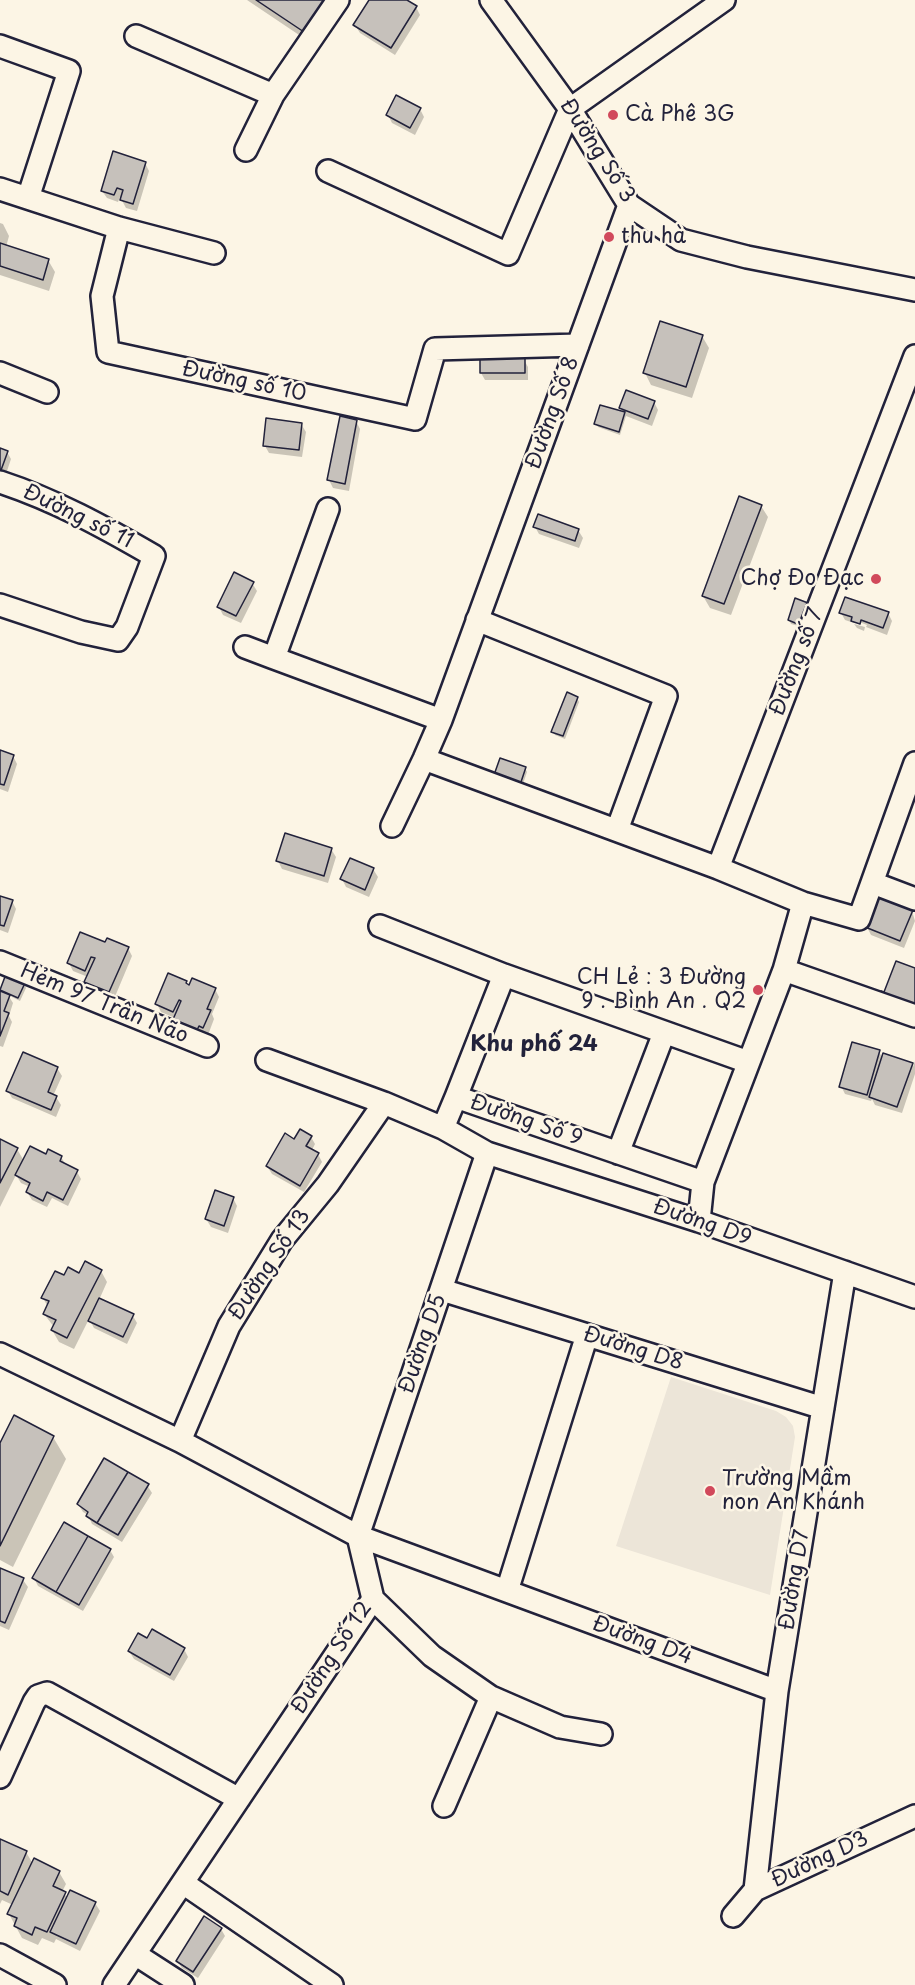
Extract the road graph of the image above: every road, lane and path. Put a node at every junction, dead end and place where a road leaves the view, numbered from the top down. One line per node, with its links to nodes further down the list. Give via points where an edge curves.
1 (338, 0): 6 (street)
2 (491, 0): 7 (street, Đường Số 3)
3 (724, 0): 7 (street)
4 (136, 36): 6 (street)
5 (0, 46): 11 (street, via 69,71)
6 (273, 95): 8 (street)
7 (570, 109): 9 (street, via 508,254); 12 (street, Đường Số 3)
8 (246, 150)
9 (328, 171)
10 (0, 189): 11 (street)
11 (28, 198): 13 (street)
12 (629, 205): 15 (street, Đường Số 3, via 681,240); 16 (street, Đường Số 8)
13 (119, 228): 14 (street); 16 (street, Đường số 10, via 102,296 108,352 415,419 435,349)
14 (214, 253)
15 (915, 290)
16 (578, 345): 23 (street, Đường Số 8)
17 (915, 356): 31 (street, Đường số 7)
18 (0, 373): 19 (street)
19 (47, 392)
20 (0, 482): 22 (street, Đường số 11, via 49,499 154,556 127,627 118,640)
21 (328, 509): 25 (street)
22 (0, 606)
23 (477, 621): 26 (street, Đường Số 8); 30 (street, via 666,696)
24 (245, 648): 25 (street)
25 (274, 658): 26 (street)
26 (441, 720): 27 (street, Đường Số 8)
27 (424, 759): 29 (street, Đường Số 8); 30 (street)
28 (915, 763): 32 (street)
29 (392, 826)
30 (617, 830): 31 (street)
31 (718, 868): 34 (street)
32 (873, 883): 33 (street); 34 (street, via 859,919)
33 (915, 899)
34 (803, 903): 37 (street)
35 (380, 926): 38 (street)
36 (0, 962): 41 (street, Hẻm 97 Trần Não)
37 (784, 970): 39 (street); 43 (street)
38 (504, 975): 40 (street); 44 (street)
39 (915, 1016)
40 (664, 1033): 43 (street); 48 (street)
41 (207, 1046)
42 (267, 1060): 45 (street, Đường Số 9)
43 (748, 1062): 49 (street)
44 (456, 1097): 46 (street, Đường Số 9); 48 (street, Đường Số 9)
45 (384, 1103): 46 (street, Đường Số 9); 57 (street, Đường Số 13, via 328,1184 282,1240 229,1326)
46 (443, 1128): 47 (street, Đường D9)
47 (487, 1152): 50 (street, Đường D9); 52 (street, Đường D5)
48 (618, 1153): 49 (street, Đường Số 9)
49 (703, 1182): 50 (street)
50 (699, 1221): 51 (street, Đường D9)
51 (845, 1272): 53 (street, Đường D9); 56 (street, Đường D7)
52 (442, 1290): 54 (street, Đường D8); 58 (street, Đường D5)
53 (915, 1297)
54 (587, 1335): 56 (street, Đường D8); 59 (street)
55 (0, 1354): 57 (street)
56 (823, 1408): 61 (street, Đường D7)
57 (180, 1441): 58 (street)
58 (358, 1536): 59 (street, Đường D4); 60 (street, Đường Số 12)
59 (507, 1591): 61 (street, Đường D4)
60 (373, 1599): 62 (street, via 432,1656); 65 (street, Đường Số 12)
61 (777, 1691): 69 (street, Đường D7)
62 (491, 1697): 63 (street, via 560,1727); 66 (street)
63 (601, 1734)
64 (0, 1777): 65 (street, via 34,1702 47,1693)
65 (239, 1799): 68 (street, Đường Số 12)
66 (444, 1806)
67 (915, 1816): 69 (street, Đường D3)
68 (183, 1882): 71 (street, Đường Số 12); 76 (street)
69 (755, 1890): 70 (street, Đường D3)
70 (733, 1916)
71 (135, 1954): 74 (street, Đường Số 12); 75 (street)
72 (0, 1955): 73 (street)
73 (55, 1985)
74 (114, 1985)
75 (183, 1985)
76 (332, 1985)

